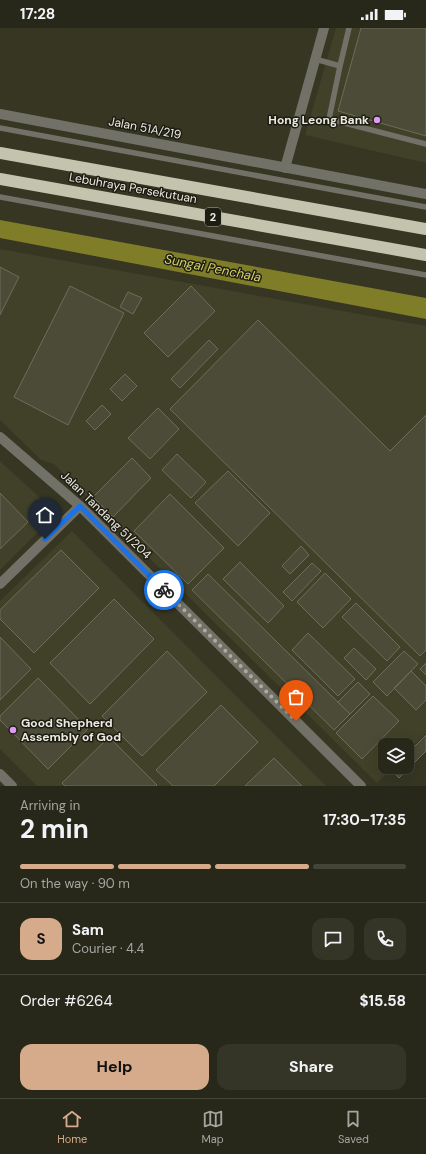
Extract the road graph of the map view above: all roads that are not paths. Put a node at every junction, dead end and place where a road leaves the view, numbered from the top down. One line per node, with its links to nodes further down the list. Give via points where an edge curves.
1 (324, 28): 3 (street)
2 (349, 28): 4 (lane)
3 (315, 59): 4 (lane); 9 (street)
4 (340, 66): 7 (lane, via 328,119)
5 (0, 114): 9 (street, Jalan 51A/219)
6 (0, 128): 13 (lane)
7 (426, 144)
8 (0, 153): 14 (highway, Lebuhraya Persekutuan / 2)
9 (285, 168): 11 (street, Jalan 51A/219)
10 (0, 178): 15 (highway, Lebuhraya Persekutuan / 2)
11 (426, 194)
12 (0, 197): 16 (lane)
13 (426, 207)
14 (426, 229)
15 (426, 255)
16 (426, 275)
17 (0, 437): 18 (street, Jalan Tandang 51/204)
18 (80, 506): 19 (street); 22 (street, Jalan Tandang 51/204)
19 (0, 584)
20 (0, 774): 21 (street)
21 (12, 786)
22 (360, 786)

